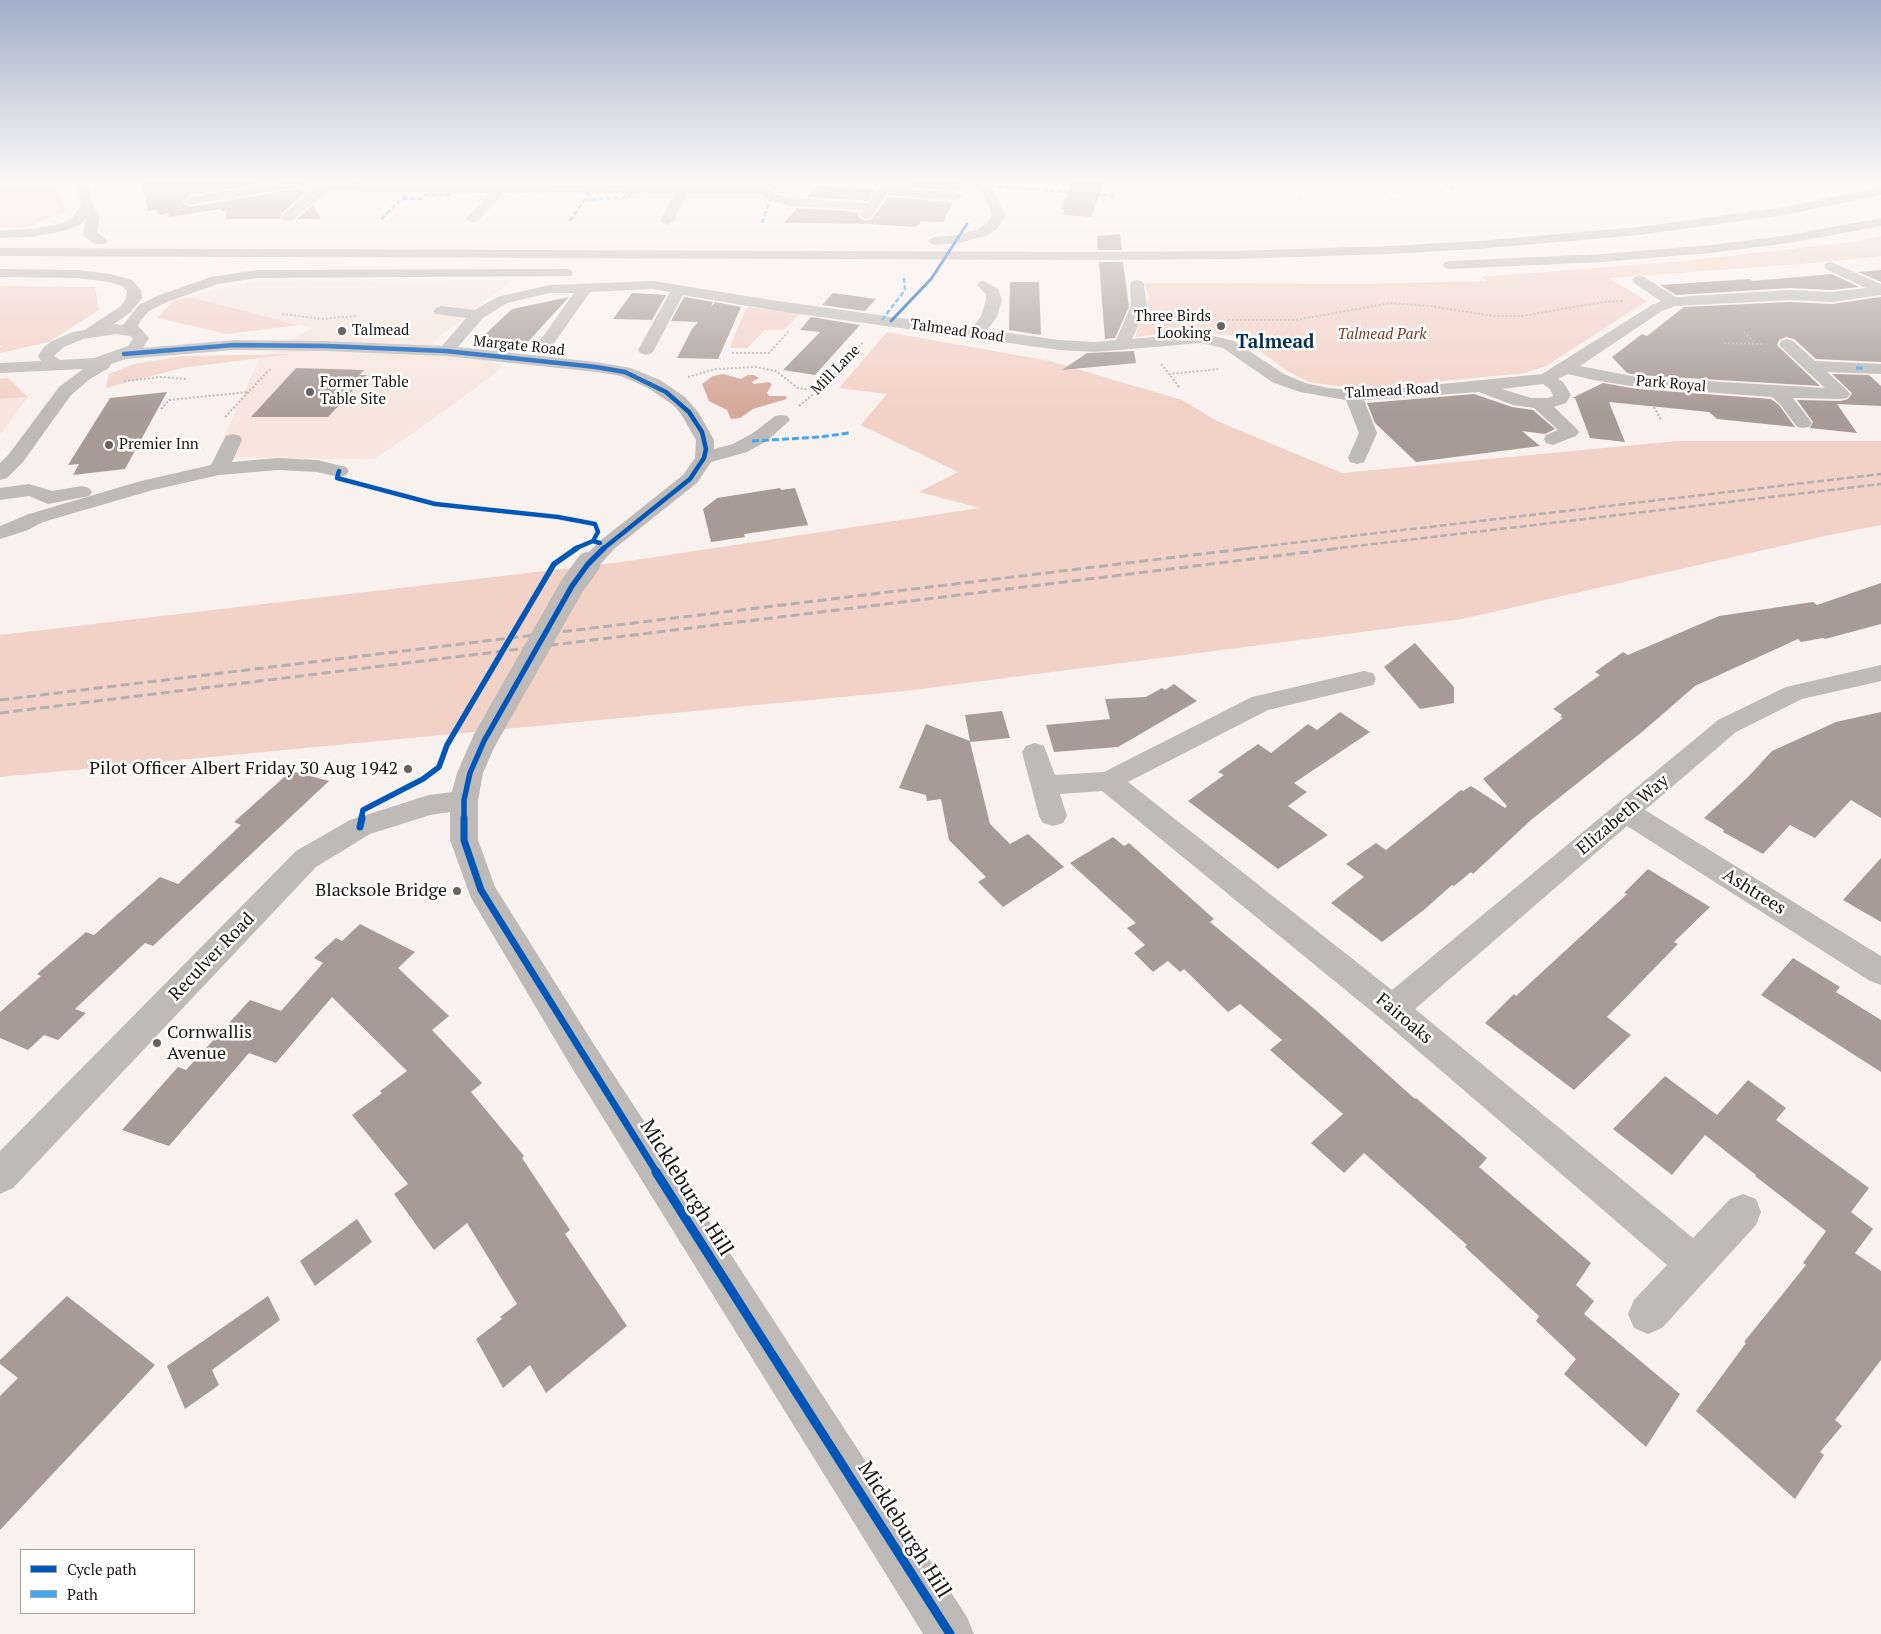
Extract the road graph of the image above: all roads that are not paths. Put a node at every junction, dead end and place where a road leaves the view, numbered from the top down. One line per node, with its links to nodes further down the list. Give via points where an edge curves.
1 (1576, 259): 3 (highway)
2 (0, 264): 5 (highway)
3 (1433, 266)
4 (1831, 266): 16 (street)
5 (760, 267): 6 (highway); 7 (highway)
6 (1272, 268)
7 (731, 269)
8 (604, 272): 9 (highway)
9 (664, 272)
10 (0, 273): 20 (highway, via 78,274 127,283 134,290 134,298 126,309)
11 (585, 280): 15 (street, Talmead Road); 19 (street, Talmead Road, via 502,300); 21 (highway, via 257,274 216,280 162,298 144,308 135,318 130,326); 27 (street)
12 (1639, 280): 17 (street)
13 (1137, 284): 24 (street, via 1139,306)
14 (984, 285): 22 (street, via 993,292 994,300 989,317)
15 (679, 289): 22 (street, Talmead Road); 28 (street, via 654,351)
16 (1881, 291): 17 (street, Talmead Road, via 1832,297 1790,295)
17 (1673, 302): 35 (street, Talmead Road, via 1657,308)
18 (441, 311): 19 (street)
19 (478, 315): 29 (street, Talmead Road)
20 (92, 332): 21 (street, Margate Road, via 116,329); 23 (street, Margate Road)
21 (137, 333): 26 (street, Margate Road); 30 (street, via 141,338 139,343)
22 (977, 334): 24 (street, Talmead Road, via 1077,347)
23 (58, 344): 31 (street, Margate Road); 32 (street, via 46,356 49,361)
24 (1122, 344): 41 (street, Talmead Road, via 1201,338 1228,344 1278,378 1300,387)
25 (1787, 344): 33 (street, Park Royal)
26 (234, 345): 29 (street, Margate Road); 30 (street, Margate Road)
27 (544, 346)
28 (627, 350)
29 (446, 351): 48 (street, Margate Road, via 625,372 664,390 689,412 702,432 706,449)
30 (118, 356): 32 (street, Margate Road, via 87,364); 39 (street, via 84,375)
31 (0, 358)
32 (60, 365): 34 (street, Margate Road); 39 (street, via 67,376)
33 (1811, 366): 36 (street); 40 (street, Park Royal, via 1841,394)
34 (0, 368)
35 (1566, 368): 37 (street, Talmead Road); 40 (street, Park Royal, via 1637,382)
36 (1881, 369)
37 (1546, 378): 38 (street, Talmead Road); 42 (street, Talmead Road, via 1562,395 1550,403)
38 (1478, 387): 41 (street, Talmead Road); 42 (street, Talmead Road, via 1519,401)
39 (65, 391): 47 (street)
40 (1777, 392): 44 (street)
41 (1353, 395): 49 (street, via 1368,432)
42 (1540, 403): 45 (street, via 1570,432)
43 (788, 414): 48 (street, via 760,437 740,448)
44 (1803, 423)
45 (1553, 439)
46 (233, 440): 50 (street)
47 (16, 458): 52 (street); 55 (street, via 23,468 23,482)
48 (704, 458): 63 (street, Mickleburgh Hill, bridge, via 690,480 607,545 572,586 484,741 470,773)
49 (1357, 458)
50 (218, 470): 51 (street, via 278,464); 53 (street)
51 (339, 471)
52 (0, 474)
53 (148, 485): 55 (street); 56 (street)
54 (0, 494): 55 (street)
55 (38, 494): 56 (street, via 47,507)
56 (36, 518): 57 (street)
57 (0, 533)
58 (1878, 676): 64 (street, Elizabeth Way, via 1795,693 1727,726)
59 (1364, 679): 61 (street, via 1261,703)
60 (1034, 752): 62 (street)
61 (1108, 781): 62 (street); 67 (street, Fairoaks)
62 (1044, 785): 65 (street)
63 (464, 800): 68 (street, Reculver Road, via 429,805 360,827 306,859); 72 (street, Mickleburgh Hill, via 464,840 481,890)
64 (1627, 812): 66 (street, Ashtrees); 67 (street, Elizabeth Way)
65 (1053, 816)
66 (1881, 972)
67 (1392, 1009): 70 (street, Fairoaks)
68 (0, 1176)
69 (1743, 1212): 70 (street)
70 (1695, 1264): 71 (street)
71 (1648, 1314)
72 (950, 1634)

